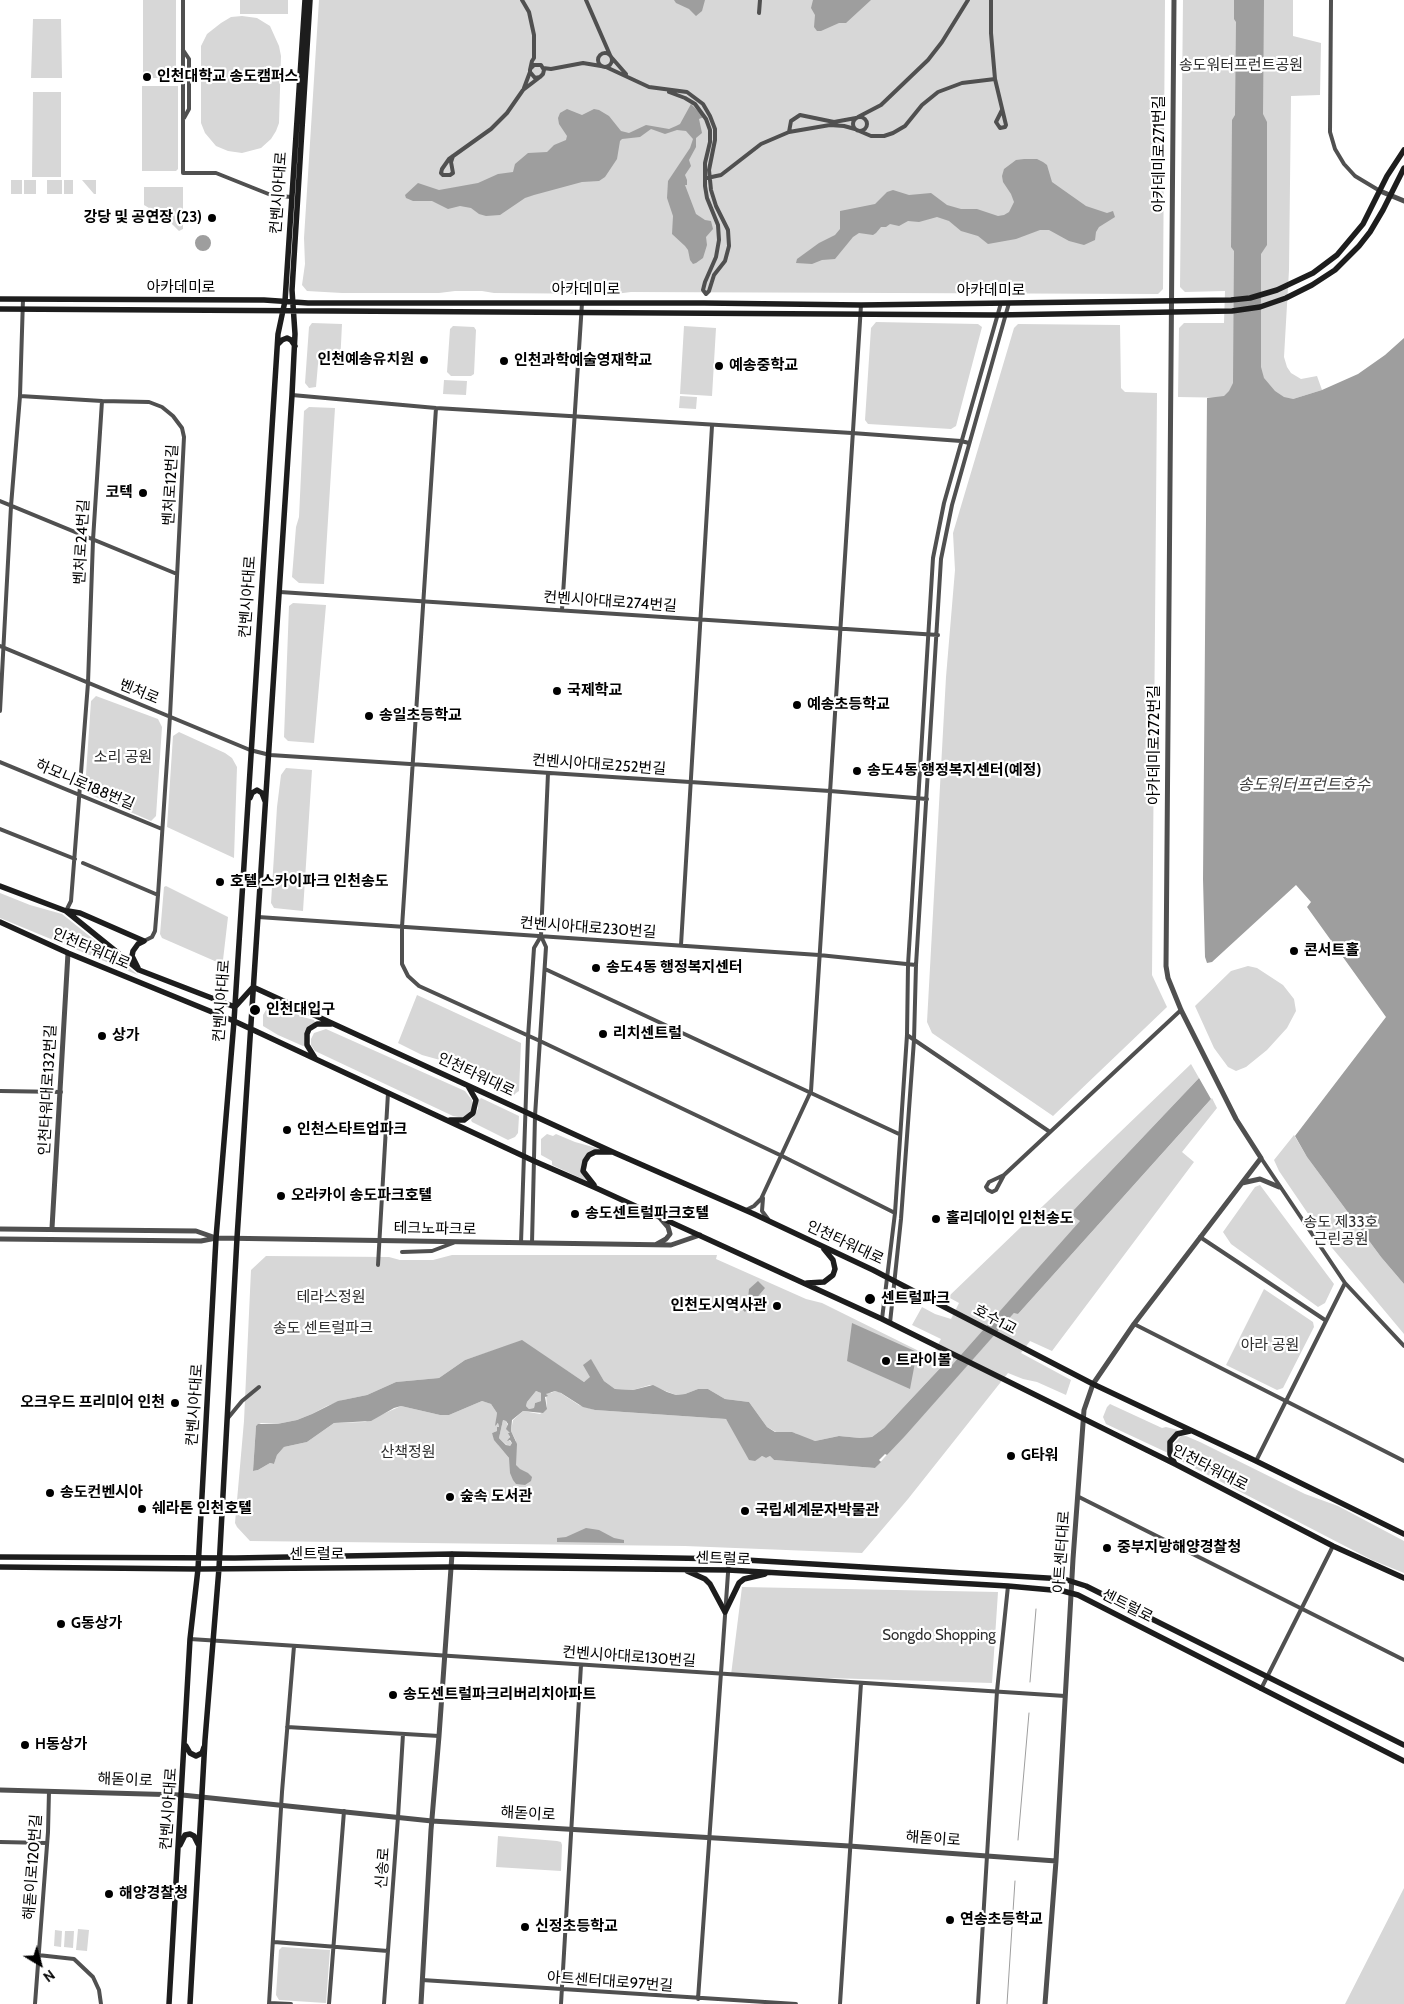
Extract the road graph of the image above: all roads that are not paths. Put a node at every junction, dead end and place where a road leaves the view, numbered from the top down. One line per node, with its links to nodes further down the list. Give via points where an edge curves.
1 (183, 0): 45 (street, via 182,172 216,173 271,196)
2 (305, 0): 45 (main road, 컨벤시아대로)
3 (310, 0): 53 (main road, 컨벤시아대로)
4 (522, 0): 15 (street, via 533,27)
5 (586, 0): 12 (street)
6 (760, 0): 11 (street)
7 (968, 0): 33 (street, via 928,60 881,106)
8 (991, 0): 25 (street)
9 (1174, 0): 58 (street, 아카데미로271번길)
10 (1331, 0): 43 (street, via 1330,132 1344,164 1355,176)
11 (759, 13)
12 (604, 45): 13 (street); 14 (street)
13 (602, 54): 14 (street); 16 (street)
14 (611, 57): 19 (street, via 612,63); 24 (street)
15 (534, 58): 17 (street); 22 (street)
16 (598, 60): 18 (street); 19 (street)
17 (539, 64): 20 (street); 22 (street)
18 (592, 64): 19 (street); 21 (street, via 574,63)
19 (603, 66): 24 (street)
20 (543, 68): 21 (street); 23 (street)
21 (555, 68): 23 (street)
22 (530, 70): 23 (street, via 533,76); 26 (street)
23 (541, 77): 26 (street)
24 (629, 77): 27 (street)
25 (996, 79): 31 (street); 38 (street, via 946,88 926,101 902,129 889,135)
26 (523, 90): 40 (street, via 491,129)
27 (664, 90): 28 (street, via 683,91); 29 (street)
28 (695, 97): 29 (street); 30 (street)
29 (690, 101): 32 (street)
30 (708, 110): 32 (street); 42 (street, via 715,134)
31 (1002, 110)
32 (703, 113): 42 (street, via 711,135 705,163)
33 (869, 113): 34 (street); 35 (street)
34 (857, 117): 35 (street, via 863,118); 36 (street, via 852,123); 37 (street, via 839,122 800,115 791,121)
35 (866, 124): 36 (street, via 863,130); 38 (street, via 866,131)
36 (856, 130): 37 (street, via 830,124); 38 (street)
37 (789, 132): 42 (street, via 761,144 721,175)
38 (871, 136)
39 (1404, 150): 43 (main road)
40 (453, 156): 40 (street, via 443,167 441,173 453,173)
41 (1404, 168): 44 (main road)
42 (707, 178): 47 (street); 48 (street, via 707,198 718,225)
43 (1380, 191): 44 (street); 58 (main road, via 1363,224 1343,249 1313,273 1277,290 1250,298)
44 (1390, 195): 46 (street); 58 (main road, via 1370,232 1341,264 1312,285 1277,302 1252,309 1223,312)
45 (292, 198): 53 (main road, 컨벤시아대로)
46 (1404, 201)
47 (729, 239): 48 (street); 50 (street)
48 (719, 240): 49 (street)
49 (716, 257): 50 (street); 50 (street, via 705,282 703,290 706,294 714,275)
50 (725, 261)
51 (0, 299): 52 (main road, 아카데미로)
52 (23, 299): 53 (main road, 아카데미로); 60 (street)
53 (288, 301): 55 (main road, 아카데미로); 61 (main road, 컨벤시아대로); 62 (main road, 컨벤시아대로)
54 (1001, 302): 56 (main road, 아카데미로); 57 (main road, 아카데미로); 65 (street)
55 (582, 303): 57 (main road, 아카데미로); 63 (street)
56 (1009, 303): 58 (main road, 아카데미로); 66 (street)
57 (861, 305): 64 (street)
58 (1171, 308): 66 (main road, 아카데미로); 129 (street, 아카데미로272번길, via 1166,966)
59 (0, 309): 60 (main road, 아카데미로)
60 (23, 310): 61 (main road, 아카데미로); 70 (street)
61 (283, 310): 62 (main road, 아카데미로); 67 (main road, 컨벤시아대로)
62 (294, 310): 63 (main road, 아카데미로); 68 (main road, 컨벤시아대로)
63 (582, 313): 64 (main road, 아카데미로); 73 (street)
64 (860, 314): 65 (main road, 아카데미로); 75 (street)
65 (997, 315): 66 (main road, 아카데미로); 76 (street)
66 (1006, 315): 77 (street)
67 (277, 345): 68 (main road, via 287,338); 94 (main road, 컨벤시아대로)
68 (295, 346): 69 (main road, 컨벤시아대로)
69 (292, 395): 72 (street); 82 (main road, 컨벤시아대로)
70 (20, 396): 71 (street, 벤처로12번길); 79 (street)
71 (102, 401): 80 (street, 벤처로24번길); 81 (street, 벤처로12번길, via 156,404 173,416 182,428 185,446)
72 (436, 408): 73 (street); 83 (street)
73 (575, 417): 74 (street); 84 (street)
74 (712, 426): 75 (street); 85 (street)
75 (852, 433): 76 (street); 86 (street)
76 (961, 441): 77 (street); 87 (street, via 933,558)
77 (969, 443): 88 (street, via 941,559)
78 (0, 501): 79 (street)
79 (11, 506): 80 (street); 89 (street)
80 (93, 540): 81 (street); 90 (street, 벤처로24번길)
81 (177, 574): 93 (street, 벤처로12번길)
82 (280, 592): 83 (street, 컨벤시아대로274번길); 95 (main road, 컨벤시아대로)
83 (423, 601): 84 (street, 컨벤시아대로274번길); 97 (street)
84 (562, 610): 85 (street, 컨벤시아대로274번길)
85 (701, 619): 86 (street, 컨벤시아대로274번길); 99 (street)
86 (840, 628): 87 (street, 컨벤시아대로274번길); 100 (street)
87 (930, 634): 88 (street, 컨벤시아대로274번길); 102 (street)
88 (938, 635): 103 (street)
89 (2, 646): 90 (street, 벤처로); 91 (street)
90 (88, 683): 93 (street, 벤처로); 101 (street, 벤처로24번길)
91 (0, 697): 92 (street)
92 (0, 711)
93 (170, 716): 94 (street, 벤처로); 107 (street, 벤처로12번길)
94 (250, 750): 95 (street, 벤처로); 104 (main road, 컨벤시아대로)
95 (270, 755): 97 (street, 컨벤시아대로252번길); 105 (main road, 컨벤시아대로)
96 (0, 762): 101 (street, 하모니로188번길)
97 (413, 764): 98 (street, 컨벤시아대로252번길); 115 (street)
98 (548, 773): 99 (street, 컨벤시아대로252번길); 116 (street)
99 (690, 782): 100 (street, 컨벤시아대로252번길); 120 (street)
100 (830, 791): 102 (street, 컨벤시아대로252번길); 122 (street)
101 (79, 795): 107 (street, 하모니로188번길); 108 (street, 벤처로24번길)
102 (919, 799): 103 (street, 컨벤시아대로252번길); 123 (street)
103 (927, 799): 124 (street)
104 (247, 807): 105 (main road, via 252,793 257,790 264,797); 128 (main road, 컨벤시아대로)
105 (266, 808): 113 (main road, 컨벤시아대로)
106 (0, 828): 108 (street)
107 (162, 829): 111 (street, 벤처로12번길)
108 (75, 859): 112 (street, 벤처로24번길, via 71,901)
109 (83, 863): 111 (street)
110 (0, 886): 112 (main road, 인천타워대로)
111 (158, 895): 118 (street, 벤처로12번길, via 154,931 152,937)
112 (66, 911): 117 (main road, via 80,913); 126 (main road, 인천타워대로)
113 (258, 917): 115 (street, 컨벤시아대로230번길); 127 (main road, 컨벤시아대로)
114 (0, 922): 121 (main road, 인천타워대로)
115 (402, 927): 116 (street, 컨벤시아대로230번길); 133 (street, via 402,964 408,976 419,986)
116 (541, 936): 120 (street, 컨벤시아대로230번길); 125 (street, via 546,947); 133 (street, via 534,948)
117 (133, 937): 118 (main road); 119 (main road)
118 (144, 941): 119 (main road)
119 (136, 946): 126 (main road, via 132,956)
120 (681, 946): 122 (street, 컨벤시아대로230번길)
121 (68, 953): 130 (main road, 인천타워대로); 141 (street, 인천타워대로132번길)
122 (819, 955): 123 (street, 컨벤시아대로230번길); 140 (street)
123 (908, 965): 124 (street, 컨벤시아대로230번길); 134 (street)
124 (916, 965): 135 (street)
125 (544, 969): 136 (street); 140 (street)
126 (139, 970): 128 (main road, 인천타워대로)
127 (253, 986): 128 (main road); 131 (main road, 인천타워대로); 132 (main road, 컨벤시아대로)
128 (235, 1007): 130 (main road, 컨벤시아대로)
129 (1181, 1010): 146 (street); 151 (street, 아카데미로272번길, via 1236,1119)
130 (234, 1021): 132 (main road, 인천타워대로); 166 (main road, 컨벤시아대로)
131 (338, 1026): 137 (main road, via 320,1023 308,1031 307,1045); 138 (main road, 인천타워대로)
132 (250, 1030): 137 (main road, 인천타워대로); 167 (main road, 컨벤시아대로)
133 (528, 1036): 136 (street); 143 (street)
134 (907, 1036): 135 (street); 147 (street)
135 (914, 1040): 146 (street); 178 (street)
136 (540, 1041): 144 (street); 150 (street)
137 (319, 1062): 142 (main road, 인천타워대로)
138 (465, 1084): 143 (main road, 인천타워대로); 145 (main road, via 475,1098 473,1113 464,1120)
139 (0, 1091): 141 (street)
140 (811, 1091): 147 (street); 150 (street)
141 (61, 1092): 162 (street, 인천타워대로132번길)
142 (388, 1093): 145 (main road, 인천타워대로); 169 (street)
143 (525, 1111): 144 (main road, 인천타워대로); 149 (street)
144 (535, 1116): 148 (main road, 인천타워대로); 152 (street)
145 (446, 1120): 149 (main road, 인천타워대로)
146 (1050, 1132): 153 (street)
147 (899, 1134): 159 (street)
148 (615, 1153): 156 (main road, via 595,1152 584,1161 585,1175); 158 (main road, 인천타워대로)
149 (524, 1156): 152 (main road, 인천타워대로); 171 (street)
150 (782, 1156): 157 (street); 159 (street)
151 (1260, 1158): 154 (street, 아트센터대로); 155 (street)
152 (534, 1161): 156 (main road, 인천타워대로); 172 (street)
153 (1004, 1175): 153 (street, via 987,1183 988,1190 996,1190)
154 (1241, 1184): 155 (street, via 1260,1179); 165 (street, 아트센터대로)
155 (1279, 1187): 180 (street)
156 (596, 1188): 160 (main road, 인천타워대로)
157 (765, 1191): 158 (street, via 754,1206); 161 (street, via 762,1211)
158 (741, 1209): 161 (main road, 인천타워대로)
159 (895, 1213): 177 (street)
160 (655, 1215): 164 (main road, 인천타워대로); 173 (street, via 670,1232 666,1239)
161 (774, 1224): 174 (main road, 인천타워대로)
162 (52, 1228): 163 (street, 테크노파크로); 166 (street, 테크노파크로, via 196,1231)
163 (0, 1229)
164 (701, 1236): 173 (street, 테크노파크로, via 677,1245); 179 (main road, 인천타워대로)
165 (1200, 1237): 183 (street); 185 (street, 아트센터대로)
166 (216, 1238): 167 (street, 테크노파크로); 168 (street, 테크노파크로); 202 (main road, 컨벤시아대로)
167 (236, 1238): 169 (street, 테크노파크로); 192 (main road, 컨벤시아대로)
168 (0, 1239)
169 (379, 1241): 170 (street, 테크노파크로); 176 (street)
170 (455, 1242): 171 (street, 테크노파크로); 175 (street, via 432,1251)
171 (521, 1243): 172 (street, 테크노파크로)
172 (532, 1243): 173 (street, 테크노파크로)
173 (654, 1245)
174 (821, 1246): 177 (main road, 인천타워대로); 179 (main road, via 833,1260 833,1275 824,1282)
175 (402, 1252)
176 (378, 1265)
177 (886, 1277): 178 (main road, 인천타워대로); 182 (street)
178 (894, 1281): 181 (main road, 인천타워대로); 184 (street)
179 (802, 1282): 182 (main road, 인천타워대로)
180 (1345, 1282): 183 (street); 186 (street)
181 (955, 1313): 187 (main road, 호수1교)
182 (882, 1319): 184 (main road, 인천타워대로)
183 (1325, 1320): 190 (street)
184 (890, 1323): 191 (main road, 인천타워대로)
185 (1134, 1324): 188 (street, 아트센터대로); 190 (street)
186 (1404, 1346)
187 (1024, 1349): 188 (main road, 인천타워대로)
188 (1093, 1384): 191 (street, 아트센터대로); 193 (main road, 인천타워대로)
189 (259, 1386): 192 (street)
190 (1285, 1401): 194 (street); 195 (street)
191 (1083, 1418): 196 (main road, 인천타워대로); 197 (street, 아트센터대로)
192 (226, 1422): 203 (main road, 컨벤시아대로)
193 (1190, 1431): 194 (main road, 인천타워대로); 196 (main road, via 1177,1434 1170,1442 1170,1454)
194 (1256, 1461): 198 (main road, 인천타워대로)
195 (1404, 1461)
196 (1175, 1464): 199 (main road, 인천타워대로)
197 (1079, 1496): 213 (street, 아트센터대로); 216 (street)
198 (1404, 1534)
199 (1333, 1546): 212 (main road, 인천타워대로); 216 (street)
200 (452, 1554): 203 (main road, 센트럴로); 204 (main road, 센트럴로); 206 (street)
201 (0, 1557): 202 (main road, 센트럴로)
202 (198, 1557): 203 (main road, 센트럴로); 208 (main road, 컨벤시아대로)
203 (219, 1558): 207 (main road)
204 (729, 1559): 210 (street); 213 (main road, 센트럴로)
205 (0, 1567): 208 (main road, 센트럴로)
206 (451, 1567): 207 (main road, 센트럴로); 209 (main road, 센트럴로); 221 (street)
207 (219, 1568): 208 (main road, 센트럴로); 219 (main road)
208 (198, 1569): 218 (main road, 컨벤시아대로)
209 (683, 1570): 210 (main road, 센트럴로); 217 (main road, via 710,1584)
210 (728, 1570): 211 (main road, 센트럴로); 217 (street)
211 (770, 1573): 214 (main road, 센트럴로); 217 (main road, via 738,1583)
212 (1404, 1578)
213 (1072, 1580): 215 (street, 아트센터대로); 225 (main road, 센트럴로)
214 (1008, 1586): 215 (main road, 센트럴로); 228 (street)
215 (1071, 1593): 227 (main road, 센트럴로); 229 (street, 아트센터대로)
216 (1301, 1608): 222 (street); 225 (street)
217 (725, 1612): 224 (street)
218 (190, 1640): 219 (street, 컨벤시아대로130번길); 234 (main road, 컨벤시아대로)
219 (213, 1641): 220 (street, 컨벤시아대로130번길); 233 (main road)
220 (294, 1646): 221 (street, 컨벤시아대로130번길); 230 (street)
221 (444, 1656): 223 (street, 컨벤시아대로130번길); 232 (street)
222 (1404, 1660)
223 (581, 1665): 224 (street, 컨벤시아대로130번길); 245 (street)
224 (720, 1674): 226 (street, 컨벤시아대로130번길); 246 (street)
225 (1267, 1677): 227 (street); 235 (main road, 센트럴로)
226 (861, 1683): 228 (street, 컨벤시아대로130번길); 249 (street)
227 (1261, 1688): 236 (main road, 센트럴로)
228 (997, 1691): 229 (street, 컨벤시아대로130번길); 252 (street)
229 (1065, 1696): 253 (street, 아트센터대로)
230 (287, 1727): 231 (street); 241 (street)
231 (402, 1734): 232 (street); 243 (street, 신송로)
232 (440, 1736): 244 (street)
233 (205, 1740): 234 (main road, via 202,1753 196,1756 188,1751); 240 (main road)
234 (185, 1741): 239 (main road, 컨벤시아대로)
235 (1404, 1745)
236 (1404, 1761)
237 (0, 1790): 238 (street, 해돋이로)
238 (49, 1791): 239 (street, 해돋이로); 248 (street, 해돋이로120번길)
239 (182, 1795): 240 (street, 해돋이로); 250 (main road, 컨벤시아대로)
240 (202, 1796): 241 (street, 해돋이로); 251 (main road)
241 (282, 1805): 242 (street, 해돋이로); 254 (street)
242 (344, 1812): 243 (street, 해돋이로); 255 (street)
243 (398, 1817): 244 (street, 해돋이로); 256 (street, 신송로)
244 (432, 1821): 245 (street, 해돋이로); 258 (street)
245 (570, 1829): 246 (street, 해돋이로); 259 (street)
246 (709, 1838): 249 (street, 해돋이로); 260 (street)
247 (0, 1842): 248 (street)
248 (47, 1843): 257 (street, 해돋이로120번길)
249 (850, 1846): 252 (street, 해돋이로); 272 (street)
250 (178, 1850): 251 (main road, via 185,1835 191,1834 197,1840); 263 (main road, 컨벤시아대로)
251 (199, 1852): 264 (main road)
252 (986, 1856): 253 (street, 해돋이로); 273 (street)
253 (1056, 1861): 274 (street, 아트센터대로)
254 (274, 1942): 255 (street); 265 (street)
255 (334, 1946): 256 (street); 267 (street)
256 (388, 1950): 268 (street, 신송로)
257 (38, 1955): 261 (street, 해돋이로120번길); 262 (street, via 74,1959 93,1977)
258 (422, 1980): 259 (street, 아트센터대로97번길); 269 (street)
259 (562, 1990): 260 (street, 아트센터대로97번길); 270 (street)
260 (698, 1999): 271 (street, 아트센터대로97번길)
261 (35, 2004)
262 (101, 2004)
263 (169, 2004)
264 (190, 2004)
265 (269, 2004): 266 (street)
266 (291, 2004)
267 (330, 2004)
268 (384, 2004)
269 (421, 2004)
270 (561, 2004)
271 (796, 2004)
272 (840, 2004)
273 (978, 2004)
274 (1045, 2004)

